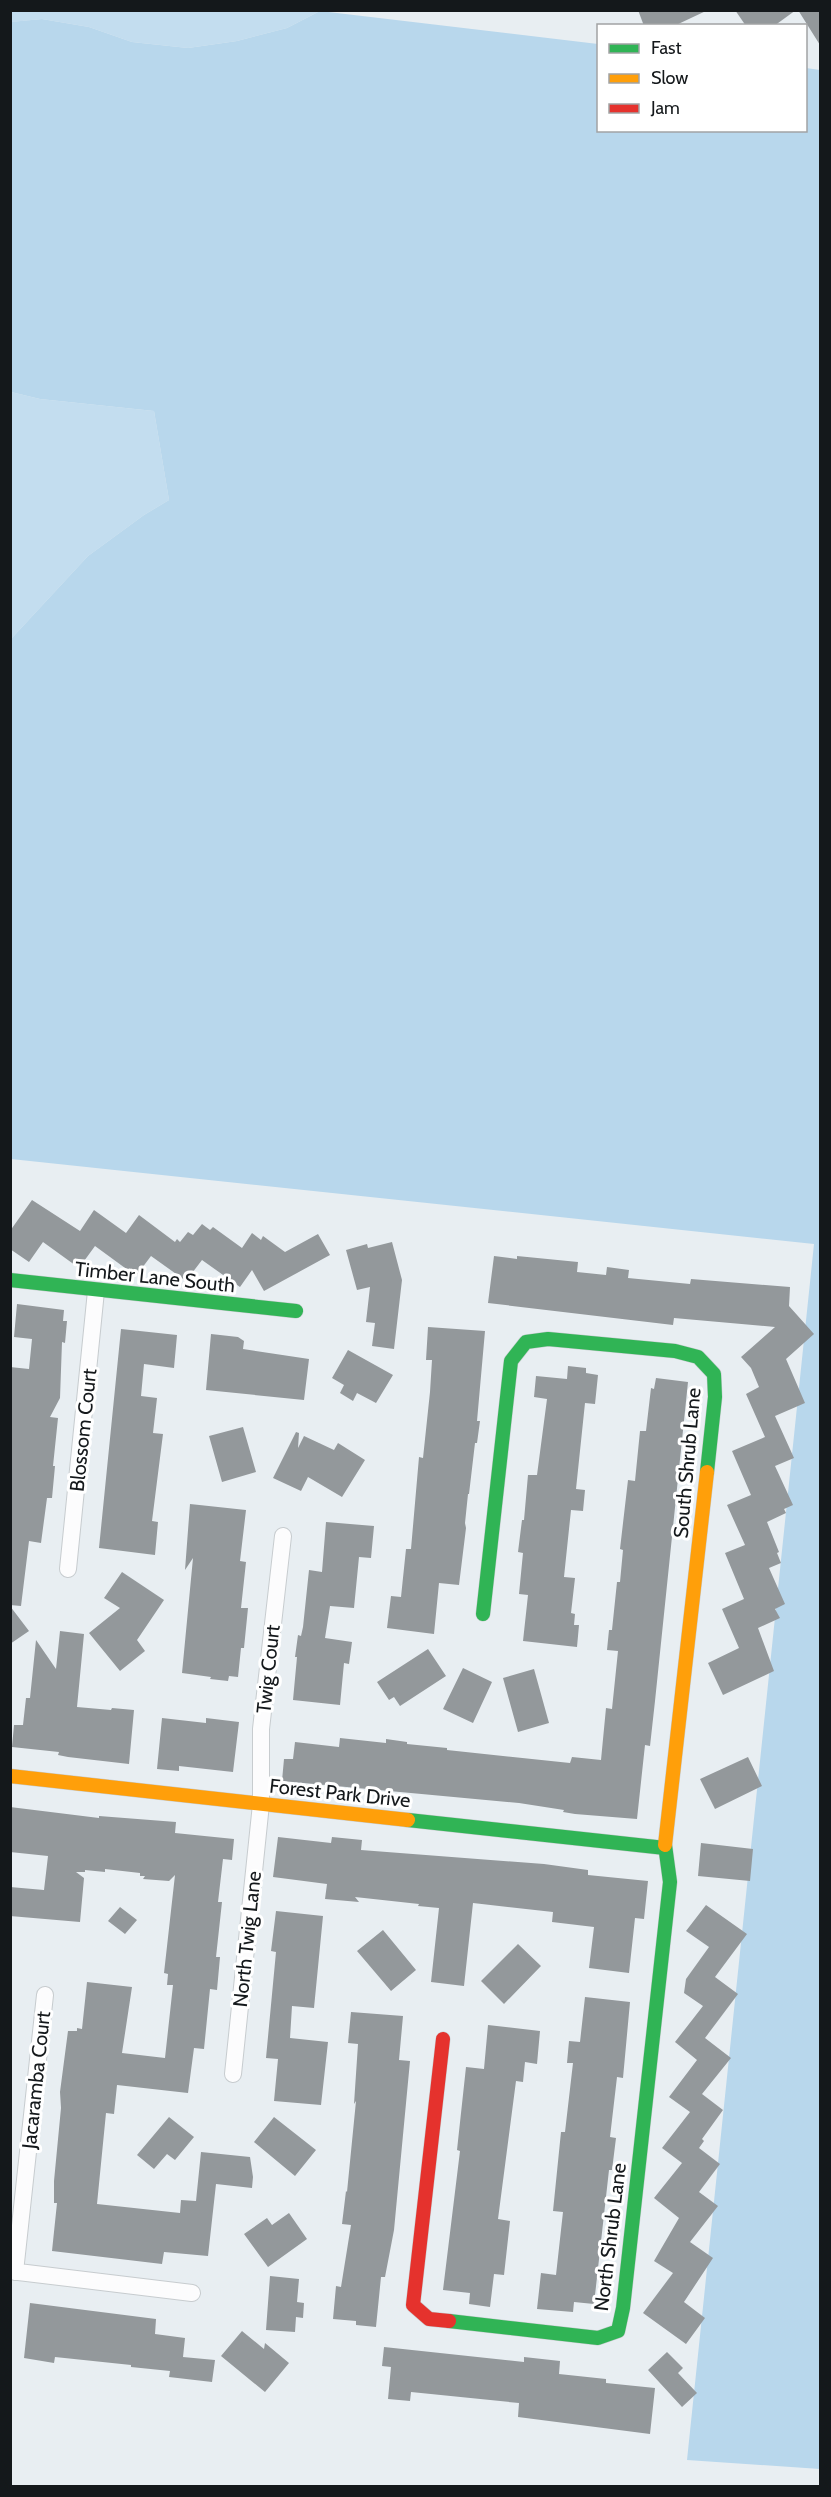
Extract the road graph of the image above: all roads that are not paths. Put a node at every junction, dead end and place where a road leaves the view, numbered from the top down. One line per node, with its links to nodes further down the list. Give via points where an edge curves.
1 (10, 1280): 2 (street, Timber Lane South)
2 (96, 1291): 3 (street, Timber Lane South); 5 (street, Blossom Court)
3 (296, 1311)
4 (283, 1536): 8 (street, Twig Court, via 261,1729)
5 (68, 1569)
6 (483, 1614): 9 (street, South Shrub Lane, via 511,1361 526,1342 548,1339 675,1351 698,1357 714,1374 715,1397)
7 (10, 1776): 8 (street, Forest Park Drive)
8 (261, 1803): 9 (street, Forest Park Drive); 12 (street, North Twig Lane)
9 (665, 1848): 11 (street, North Shrub Lane, via 670,1882 618,2331 598,2338 429,2319 413,2305)
10 (45, 1995): 13 (street, Jacaramba Court)
11 (443, 2038)
12 (233, 2074)
13 (13, 2272): 14 (street)
14 (192, 2293)

